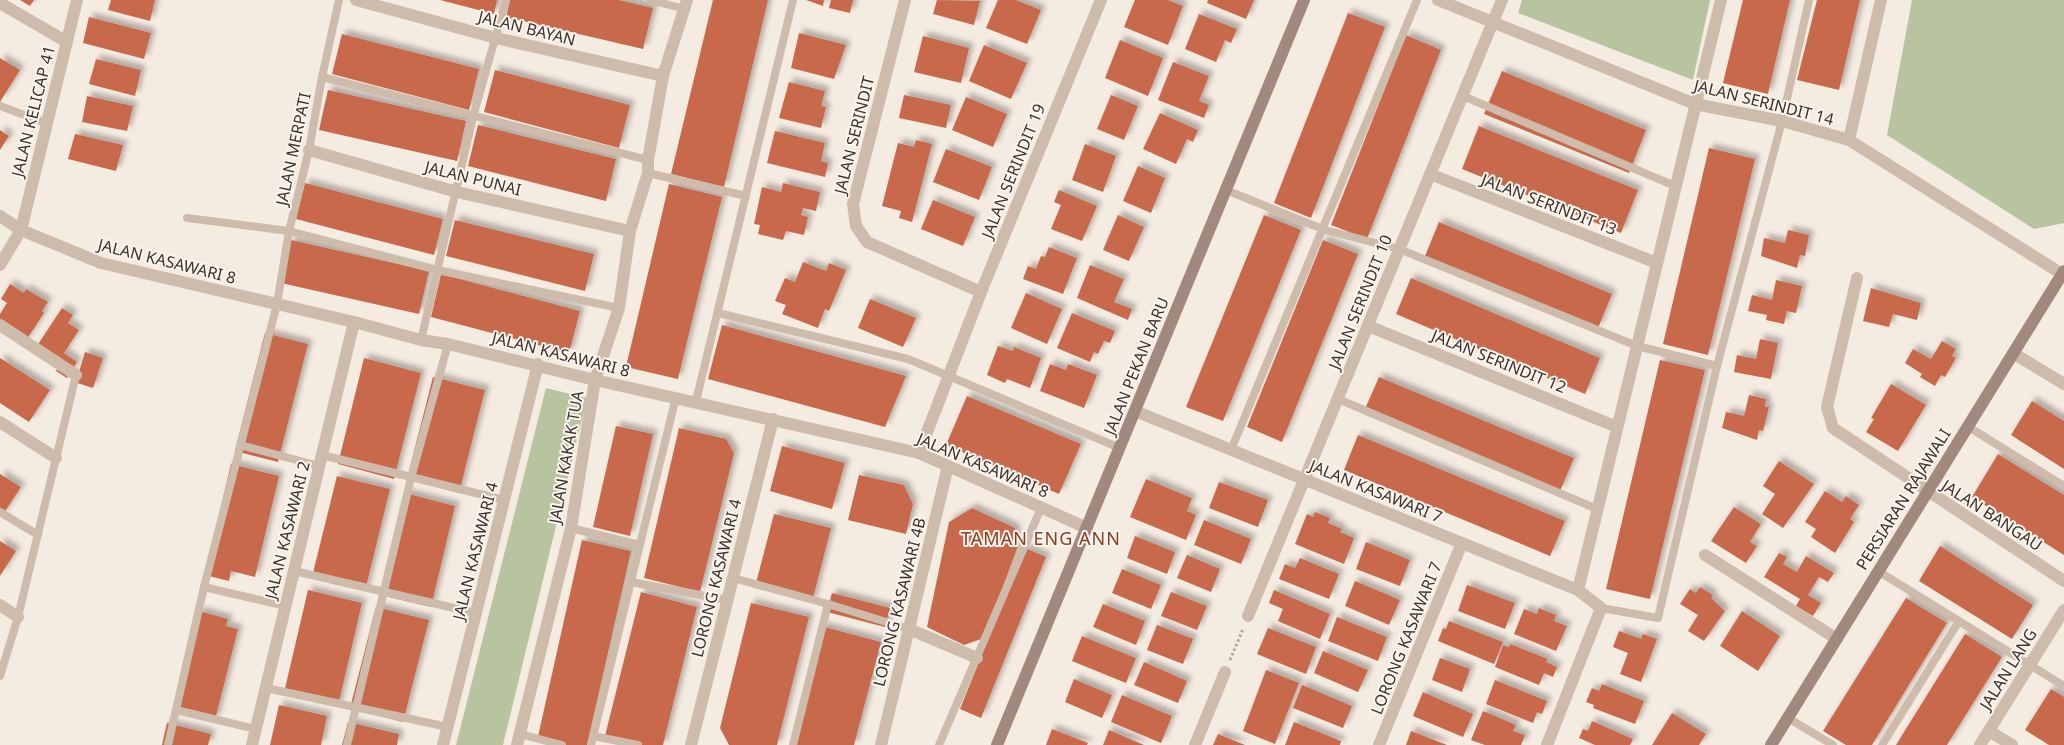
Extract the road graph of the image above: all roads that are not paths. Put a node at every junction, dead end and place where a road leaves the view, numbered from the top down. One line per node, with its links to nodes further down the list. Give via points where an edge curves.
1 (77, 0): 20 (street, JALAN KELICAP 41)
2 (339, 0): 22 (lane, JALAN MERPATI)
3 (356, 0): 19 (street, JALAN BAYAN)
4 (506, 0): 19 (lane)
5 (650, 0): 17 (lane)
6 (793, 0): 36 (lane)
7 (905, 0): 49 (street, JALAN SERINDIT, via 853,204 856,226 867,242)
8 (1102, 0): 49 (street, JALAN SERINDIT 19)
9 (1304, 0): 34 (street, JALAN PEKAN BARU)
10 (1417, 0): 40 (lane)
11 (1438, 0): 18 (street, JALAN SERINDIT 14)
12 (1502, 0): 18 (street, JALAN SERINDIT 10)
13 (1720, 0): 24 (street)
14 (1809, 0): 27 (lane)
15 (1881, 0): 29 (street)
16 (0, 3): 20 (street)
17 (686, 5): 21 (street, JALAN KAKAK TUA)
18 (1493, 22): 23 (street, JALAN SERINDIT 10); 24 (street, JALAN SERINDIT 14)
19 (496, 38): 21 (street, JALAN BAYAN); 26 (lane)
20 (66, 42): 28 (street, JALAN KELICAP 41)
21 (663, 76): 31 (street, JALAN KAKAK TUA)
22 (322, 77): 26 (lane); 30 (lane, JALAN MERPATI)
23 (1463, 96): 32 (street, JALAN SERINDIT 10); 33 (lane)
24 (1695, 104): 27 (street, JALAN SERINDIT 14); 33 (street)
25 (0, 106): 28 (lane)
26 (473, 117): 31 (lane); 35 (lane)
27 (1782, 121): 29 (street, JALAN SERINDIT 14); 61 (lane)
28 (46, 123): 39 (street, JALAN KELICAP 41)
29 (1849, 140): 47 (street, JALAN SERINDIT 14)
30 (309, 150): 35 (street, JALAN PUNAI); 41 (lane, JALAN MERPATI)
31 (648, 167): 36 (lane); 42 (street, JALAN KAKAK TUA)
32 (1430, 174): 43 (street, JALAN SERINDIT 10); 44 (street, JALAN SERINDIT 13)
33 (1675, 186): 44 (street)
34 (1226, 190): 40 (lane); 69 (street, JALAN PEKAN BARU)
35 (457, 192): 42 (street, JALAN PUNAI); 46 (lane)
36 (746, 196): 52 (lane)
37 (0, 216): 39 (street, JALAN KASAWARI 8)
38 (187, 218): 41 (lane)
39 (21, 230): 45 (street, JALAN KELICAP 41); 50 (street, JALAN KASAWARI 8, via 101,263)
40 (1322, 230): 43 (lane); 76 (lane)
41 (289, 231): 46 (lane); 50 (lane, JALAN MERPATI)
42 (630, 231): 51 (street, JALAN KAKAK TUA)
43 (1399, 249): 55 (street, JALAN SERINDIT 10); 58 (lane)
44 (1657, 263): 58 (street)
45 (0, 265)
46 (437, 270): 51 (lane); 56 (lane)
47 (2063, 273): 59 (street, PERSIARAN RAJAWALI)
48 (1857, 278): 84 (street, JALAN BANGAU, via 1827,407 1833,428)
49 (981, 292): 63 (street, JALAN SERINDIT 19)
50 (277, 304): 53 (street, JALAN KASAWARI 8); 74 (lane, JALAN MERPATI)
51 (619, 308): 64 (street, JALAN KAKAK TUA)
52 (718, 313): 63 (lane, via 908,359); 68 (lane)
53 (354, 322): 56 (street, JALAN KASAWARI 8); 79 (street, JALAN KASAWARI 2)
54 (0, 325): 62 (street)
55 (1368, 326): 67 (street, JALAN SERINDIT 10); 73 (street, JALAN SERINDIT 12)
56 (422, 340): 57 (street, JALAN KASAWARI 8)
57 (448, 344): 60 (street, JALAN KASAWARI 8); 81 (lane)
58 (1637, 346): 61 (lane); 73 (street)
59 (2013, 353): 65 (street); 72 (street, PERSIARAN RAJAWALI)
60 (538, 364): 64 (street, JALAN KASAWARI 8); 85 (street, JALAN KASAWARI 4)
61 (1717, 366): 107 (lane, via 1658,618)
62 (76, 375): 78 (lane)
63 (948, 375): 75 (lane); 77 (street, JALAN SERINDIT 19)
64 (595, 380): 66 (street, JALAN KASAWARI 8); 89 (street, JALAN KAKAK TUA)
65 (2064, 384)
66 (676, 396): 68 (street, JALAN KASAWARI 8); 93 (lane)
67 (1338, 398): 82 (street, JALAN SERINDIT 10); 87 (lane)
68 (696, 401): 70 (street, JALAN KASAWARI 8)
69 (1135, 411): 75 (street, JALAN PEKAN BARU); 76 (street, JALAN KASAWARI 7)
70 (773, 419): 77 (street, JALAN KASAWARI 8); 97 (street, LORONG KASAWARI 4)
71 (0, 422): 78 (street)
72 (1968, 426): 83 (lane); 84 (street, PERSIARAN RAJAWALI)
73 (1617, 427): 87 (street)
74 (240, 445): 79 (lane); 100 (lane, JALAN MERPATI)
75 (1120, 448): 90 (street, JALAN PEKAN BARU)
76 (1231, 450): 82 (street, JALAN KASAWARI 7)
77 (919, 453): 80 (street, JALAN KASAWARI 8)
78 (56, 458): 91 (lane)
79 (321, 461): 81 (lane); 95 (street, JALAN KASAWARI 2)
80 (948, 466): 86 (street, JALAN KASAWARI 8); 113 (street, LORONG KASAWARI 4B)
81 (411, 478): 85 (lane); 102 (lane)
82 (1304, 480): 92 (street, JALAN KASAWARI 7); 110 (street, JALAN SERINDIT 10)
83 (2064, 486)
84 (1927, 492): 96 (street, PERSIARAN RAJAWALI); 98 (street, JALAN BANGAU)
85 (504, 500): 109 (street, JALAN KASAWARI 4)
86 (1041, 508): 90 (street, JALAN KASAWARI 8); 115 (lane)
87 (1597, 509): 101 (street)
88 (0, 512): 91 (lane)
89 (570, 528): 93 (lane); 128 (street, JALAN KAKAK TUA)
90 (1087, 528): 140 (street, JALAN PEKAN BARU)
91 (38, 536): 111 (lane)
92 (1462, 543): 101 (street, JALAN KASAWARI 7); 142 (street, LORONG KASAWARI 7)
93 (640, 545): 99 (lane)
94 (1705, 555): 114 (street)
95 (294, 571): 102 (lane); 106 (street, JALAN KASAWARI 2)
96 (1878, 571): 112 (lane); 114 (street, PERSIARAN RAJAWALI)
97 (733, 578): 103 (street, LORONG KASAWARI 4); 104 (lane)
98 (2064, 581)
99 (631, 582): 103 (lane); 127 (lane)
100 (204, 587): 106 (lane); 122 (lane, JALAN MERPATI)
101 (1578, 590): 107 (street, JALAN KASAWARI 7)
102 (385, 593): 109 (lane); 121 (lane)
103 (727, 600): 129 (street, LORONG KASAWARI 4)
104 (828, 604): 113 (lane); 137 (lane)
105 (0, 605): 111 (street)
106 (286, 606): 120 (street, JALAN KASAWARI 2)
107 (1601, 608): 143 (street)
108 (2064, 610): 116 (street, JALAN LANG)
109 (476, 613): 124 (street, JALAN KASAWARI 4)
110 (1248, 616)
111 (18, 617): 118 (lane)
112 (1959, 621): 116 (lane); 146 (lane)
113 (909, 629): 115 (street); 138 (street, LORONG KASAWARI 4B)
114 (1837, 639): 123 (street, PERSIARAN RAJAWALI)
115 (977, 658): 139 (lane)
116 (2030, 665): 119 (lane); 126 (street, JALAN LANG)
117 (1225, 672): 141 (street)
118 (0, 676)
119 (2064, 686)
120 (266, 688): 121 (lane); 125 (street, JALAN KASAWARI 2)
121 (356, 707): 124 (lane); 132 (lane)
122 (176, 710): 125 (lane); 130 (lane, JALAN MERPATI)
123 (1788, 718): 144 (street, PERSIARAN RAJAWALI); 145 (lane)
124 (448, 726): 133 (street, JALAN KASAWARI 4)
125 (256, 729): 131 (street, JALAN KASAWARI 2)
126 (1989, 730): 147 (street, JALAN LANG); 148 (street)
127 (593, 736): 135 (lane); 136 (lane)
128 (519, 740): 134 (lane)
129 (693, 744)
130 (168, 745)
131 (252, 745)
132 (347, 745)
133 (443, 745)
134 (562, 745)
135 (591, 745)
136 (638, 745)
137 (793, 745)
138 (881, 745)
139 (939, 745)
140 (998, 745)
141 (1195, 745)
142 (1379, 745)
143 (1547, 745)
144 (1771, 745)
145 (1833, 745)
146 (1882, 745)
147 (1980, 745)
148 (2012, 745)

